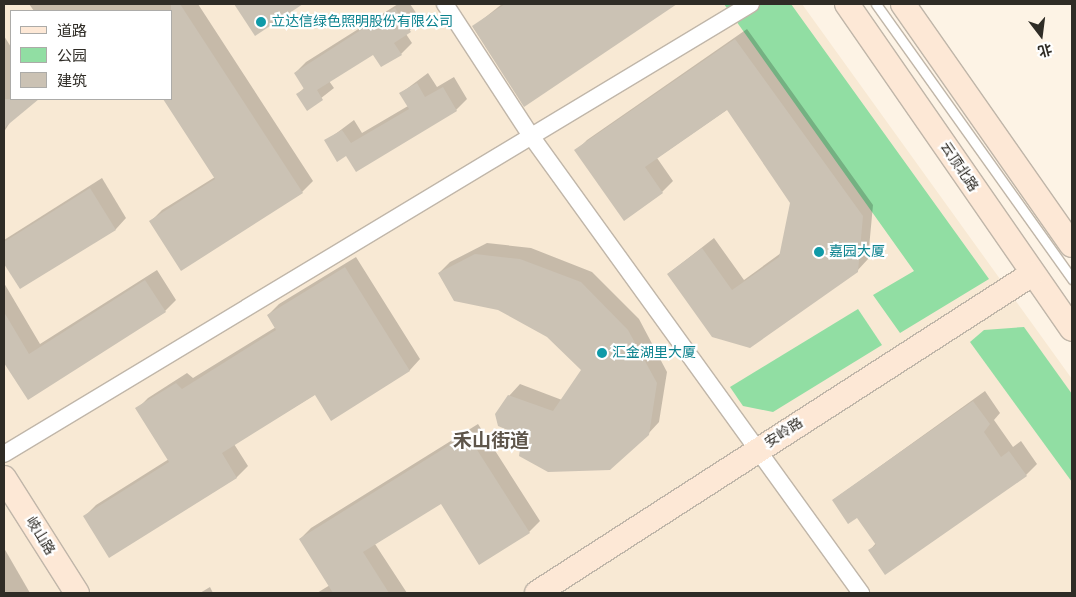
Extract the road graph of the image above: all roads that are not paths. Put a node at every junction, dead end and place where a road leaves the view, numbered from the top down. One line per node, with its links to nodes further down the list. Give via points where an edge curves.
1 (445, 4): 6 (street)
2 (751, 4): 6 (street)
3 (847, 4): 8 (main road, 云顶北路)
4 (876, 4): 9 (lane)
5 (903, 4): 7 (main road)
6 (531, 136): 11 (street); 12 (street)
7 (1072, 245)
8 (1032, 274): 10 (main road, 云顶北路); 11 (main road, 安岭路)
9 (1072, 279)
10 (1072, 329)
11 (758, 450): 15 (main road, 安岭路); 16 (street)
12 (4, 454)
13 (4, 478): 14 (main road, 岐山路)
14 (77, 593)
15 (537, 593)
16 (861, 593)

